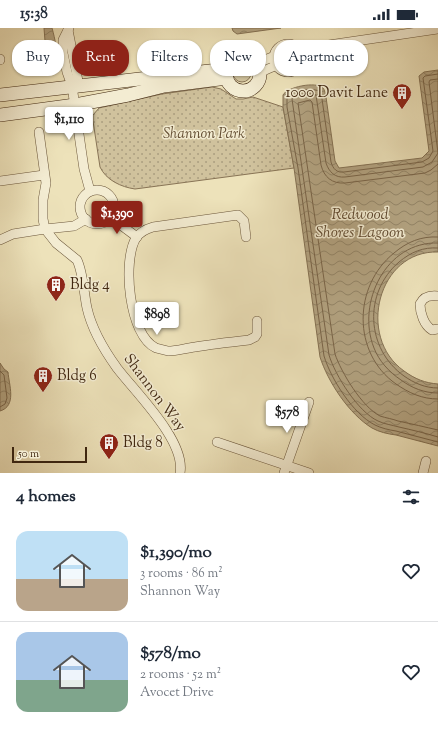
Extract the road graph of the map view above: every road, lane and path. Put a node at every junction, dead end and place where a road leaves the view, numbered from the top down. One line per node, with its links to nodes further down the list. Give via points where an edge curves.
1 (68, 29): 9 (street)
2 (438, 29): 3 (street)
3 (401, 31): 4 (street)
4 (354, 40)
5 (210, 74): 9 (street)
6 (212, 76): 11 (street)
7 (228, 76): 8 (street, via 233,88 244,91 258,83)
8 (258, 76)
9 (76, 86): 10 (street); 11 (street)
10 (0, 95)
11 (75, 105): 12 (street); 16 (street, via 84,169)
12 (0, 115)
13 (39, 132): 14 (street)
14 (44, 175): 15 (street); 19 (street, via 46,183 42,219)
15 (0, 181)
16 (90, 191): 17 (street, via 101,191 110,197 114,207); 18 (street, via 82,199 80,209)
17 (110, 217): 18 (street, via 103,222 94,223); 20 (street)
18 (86, 219): 19 (street, via 74,226)
19 (45, 228): 22 (street, via 13,234); 30 (street, Shannon Way, via 56,243 77,260 87,309 96,333 118,368 168,431 181,461)
20 (137, 237): 21 (street, via 153,227 234,215 238,215 244,221); 24 (street, via 130,256 130,292 140,332 152,346 169,351 249,340 258,334)
21 (246, 237)
22 (0, 240)
23 (438, 296): 25 (street, via 428,296 420,304 426,324 432,330)
24 (257, 321)
25 (438, 329)
26 (309, 402): 29 (street)
27 (217, 442): 29 (street)
28 (426, 461): 32 (street)
29 (286, 469): 31 (street)
30 (180, 473)
31 (308, 473)
32 (422, 473)

